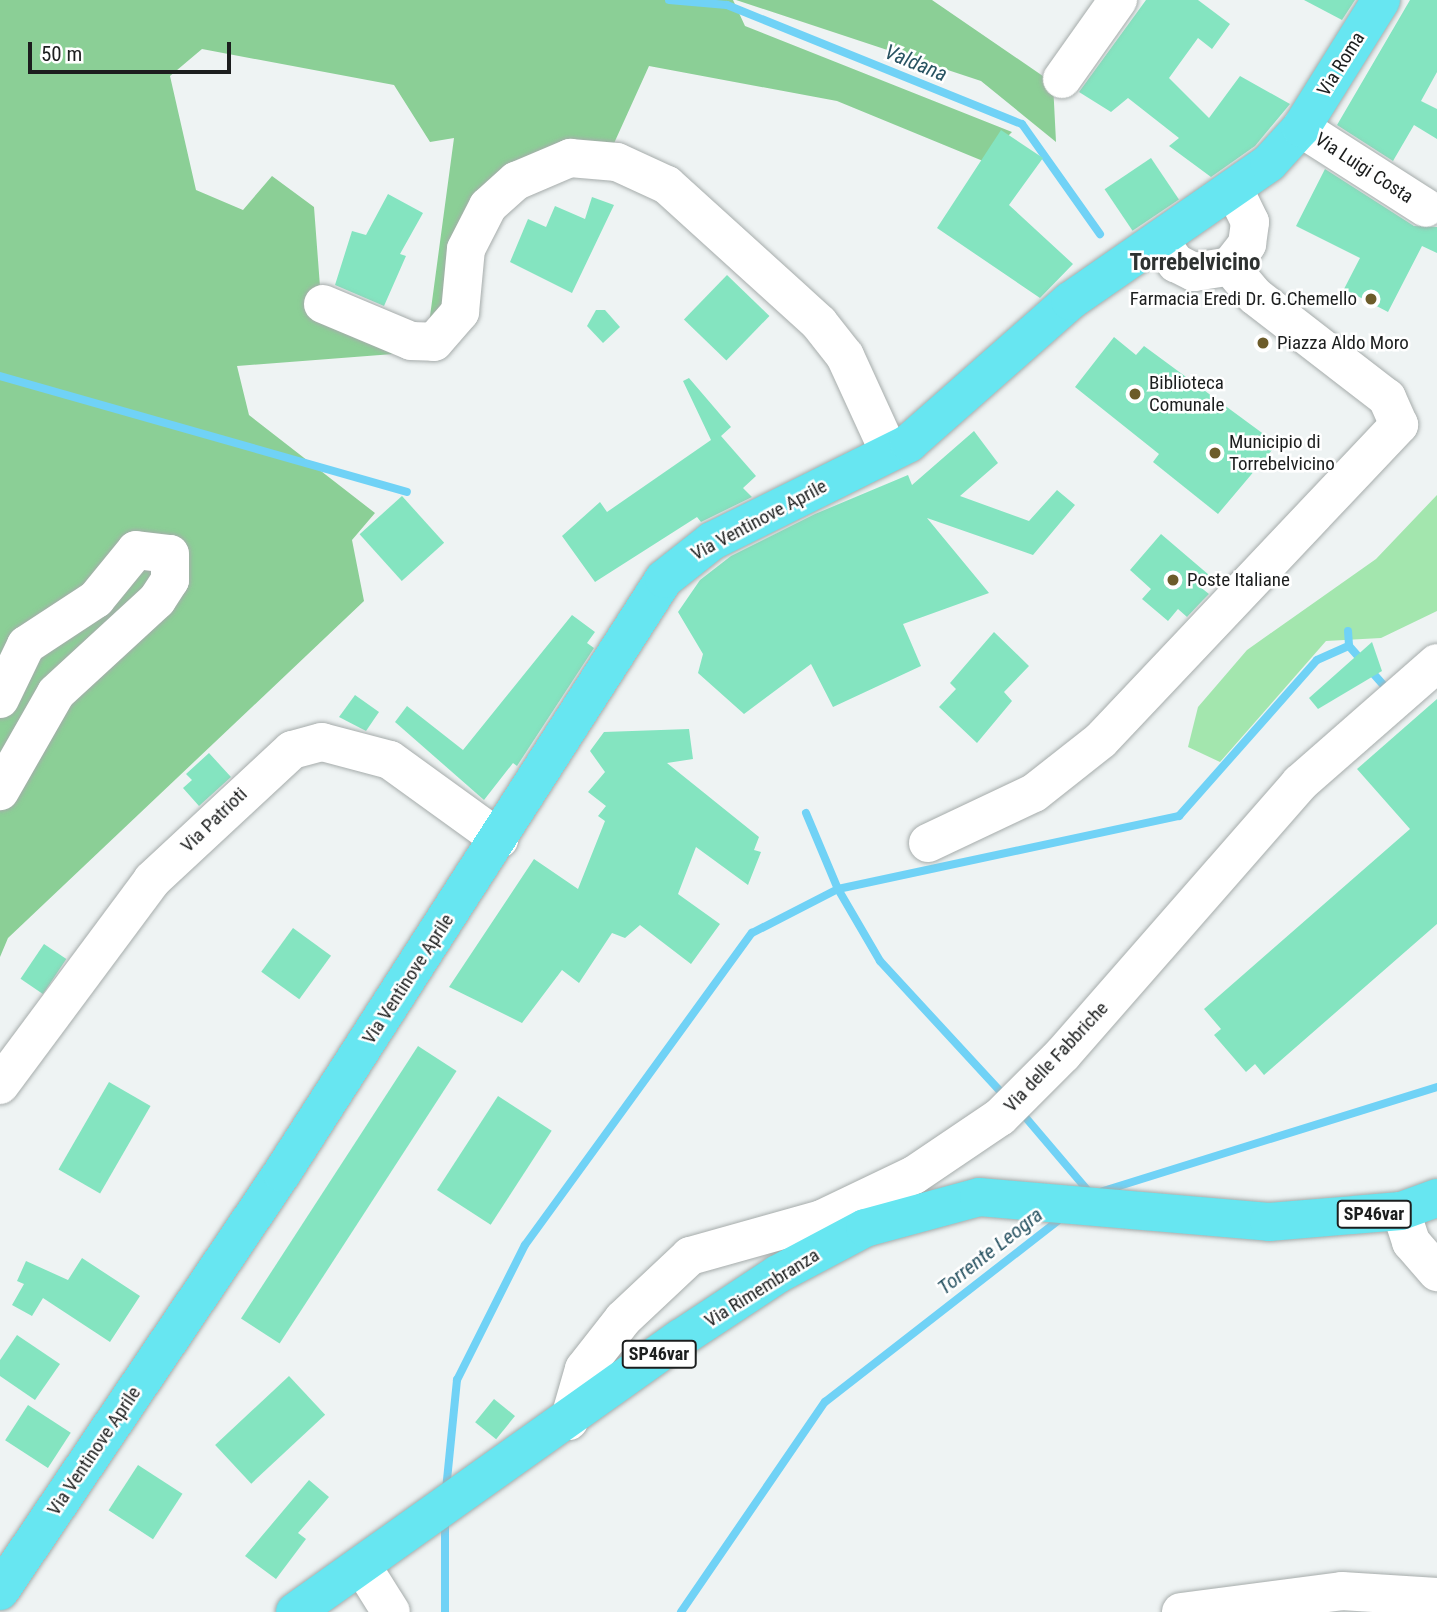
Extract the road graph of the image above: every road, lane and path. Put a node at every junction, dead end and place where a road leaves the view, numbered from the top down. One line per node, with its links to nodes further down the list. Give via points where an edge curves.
1 (1118, 0): 3 (street)
2 (1381, 0): 4 (main road, Via Roma)
3 (1062, 79)
4 (1301, 128): 5 (main road, Via Roma); 6 (street, Via Luigi Costa)
5 (1234, 189): 7 (main road, Via Ventinove Aprile); 8 (street, via 1250,222 1247,244)
6 (1426, 208)
7 (1159, 240): 8 (street, via 1176,263 1194,272); 10 (main road, Via Ventinove Aprile, via 1070,301 940,421)
8 (1230, 265): 15 (street, via 1255,296 1387,398 1399,425 1101,740 1034,793)
9 (323, 304): 10 (street, via 411,341 434,342 460,312 466,250 488,206 516,181 570,158 617,162 683,198 819,323 845,356)
10 (889, 452): 14 (main road, Via Ventinove Aprile, via 712,541 664,579)
11 (1437, 663): 20 (street, Via delle Fabbriche, via 1300,783 1063,1054 1000,1117 914,1175 822,1219 690,1256 622,1319 584,1369)
12 (0, 699): 13 (street, via 26,645 96,599 136,550 170,554 170,580 157,600 56,694)
13 (0, 791)
14 (499, 839): 16 (street, Via Patrioti, via 390,760 322,742 292,750 152,880); 22 (main road, Via Ventinove Aprile)
15 (928, 843)
16 (0, 1085)
17 (1437, 1198): 18 (main road, SP46var)
18 (1401, 1211): 19 (street, via 1411,1242); 20 (main road, Via Rimembranza / SP46var, via 1308,1221 979,1196 865,1228 778,1274)
19 (1437, 1272)
20 (569, 1420): 21 (main road, Via Rimembranza / SP46var)
21 (342, 1586): 24 (main road, Via Rimembranza / SP46var); 25 (street)
22 (0, 1591)
23 (1437, 1597): 26 (street, via 1342,1591)
24 (295, 1612)
25 (391, 1612)
26 (1181, 1612)

